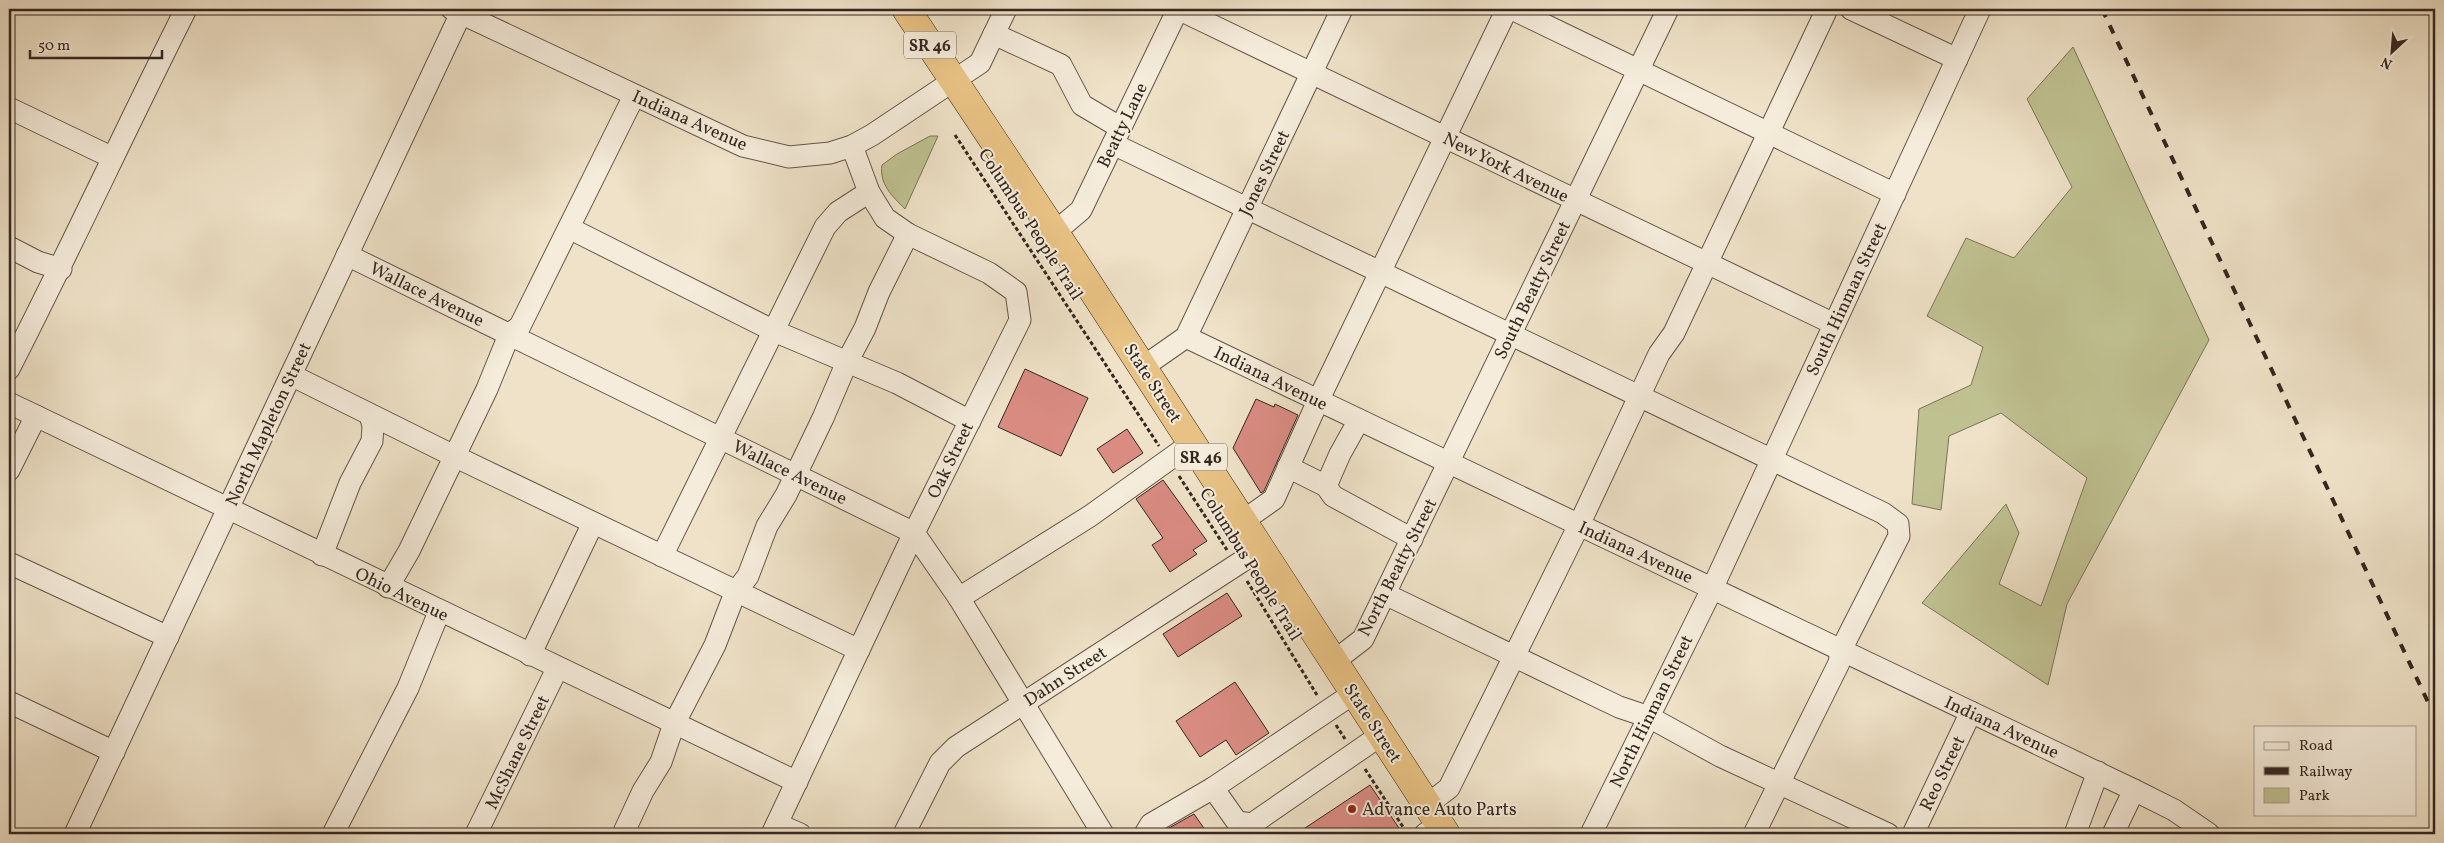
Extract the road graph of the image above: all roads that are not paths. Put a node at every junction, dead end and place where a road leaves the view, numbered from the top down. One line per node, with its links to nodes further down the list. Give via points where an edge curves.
1 (186, 9): 24 (street)
2 (906, 9): 17 (highway, State Street / SR 46)
3 (1006, 9): 13 (street, Indiana Avenue)
4 (1178, 9): 16 (street, New York Avenue); 21 (street, Beatty Lane)
5 (1342, 9): 16 (street, Jones Street)
6 (1508, 9): 22 (street)
7 (1512, 9): 15 (street)
8 (1668, 9): 15 (street, South Beatty Street)
9 (1827, 9): 20 (street)
10 (1851, 9): 14 (street)
11 (1980, 9): 14 (street, South Hinman Street)
12 (459, 10): 18 (street, Indiana Avenue); 33 (street, North Mapleton Street)
13 (994, 34): 17 (street, Indiana Avenue, via 980,63); 21 (street, via 1061,65 1082,105)
14 (1957, 59): 26 (street, South Hinman Street)
15 (1638, 70): 20 (street); 27 (street, South Beatty Street)
16 (1312, 74): 22 (street, New York Avenue); 28 (street, Jones Street)
17 (954, 80): 23 (street, Indiana Avenue); 30 (highway, State Street / SR 46)
18 (634, 96): 23 (street, Indiana Avenue, via 742,146 789,157 830,153); 29 (street)
19 (9, 108): 24 (street)
20 (1769, 133): 26 (street); 34 (street)
21 (1117, 136): 28 (street); 30 (street, Beatty Lane, via 1081,210)
22 (1445, 138): 27 (street, New York Avenue); 36 (street)
23 (852, 146): 25 (street, Oak Street)
24 (111, 157): 35 (street)
25 (869, 192): 31 (street, Oak Street, via 885,218); 38 (street, via 838,212 825,227)
26 (1895, 194): 37 (street, South Hinman Street)
27 (1576, 200): 34 (street, New York Avenue); 40 (street, South Beatty Street)
28 (1247, 208): 36 (street); 41 (street, Jones Street)
29 (568, 228): 38 (street); 39 (street, via 520,326)
30 (1055, 232): 43 (highway, State Street / SR 46)
31 (908, 234): 42 (street); 52 (street, Oak Street, via 989,273 1016,292 1020,320)
32 (9, 247): 35 (street, via 38,262)
33 (347, 255): 39 (street, Wallace Avenue); 45 (street, North Mapleton Street)
34 (1706, 263): 37 (street, New York Avenue); 46 (street, via 1674,334 1659,354)
35 (61, 269): 44 (street)
36 (1382, 272): 40 (street); 47 (street)
37 (1834, 324): 56 (street, South Hinman Street)
38 (774, 331): 42 (street); 53 (street)
39 (509, 334): 53 (street, Wallace Avenue); 55 (street)
40 (1511, 334): 46 (street); 57 (street, South Beatty Street)
41 (1186, 337): 43 (street); 47 (street, Indiana Avenue)
42 (847, 362): 52 (street, via 898,383); 60 (street)
43 (1143, 367): 54 (highway, State Street / SR 46)
44 (9, 369)
45 (291, 375): 49 (street); 62 (street, North Mapleton Street)
46 (1640, 396): 56 (street); 65 (street)
47 (1318, 401): 51 (street, Indiana Avenue); 58 (street)
48 (9, 403): 50 (street, Ohio Avenue)
49 (370, 415): 55 (street); 69 (street, via 372,440 350,483)
50 (36, 416): 59 (street); 62 (street, Ohio Avenue)
51 (1359, 420): 57 (street, Indiana Avenue); 61 (street)
52 (970, 421): 66 (street, Oak Street)
53 (721, 438): 60 (street, Wallace Avenue); 70 (street)
54 (1192, 443): 63 (highway, State Street / SR 46); 76 (street, via 1090,516)
55 (454, 456): 64 (street); 72 (street, via 409,552)
56 (1772, 459): 73 (street, South Hinman Street); 80 (street, via 1883,513 1898,524 1899,536)
57 (1449, 463): 65 (street, Indiana Avenue); 67 (street, North Beatty Street)
58 (1288, 467): 61 (street); 63 (street, via 1274,499)
59 (9, 470)
60 (796, 475): 66 (street, Wallace Avenue); 74 (street, via 767,526 748,576)
61 (1326, 486): 67 (street, via 1333,496)
62 (228, 510): 69 (street, Ohio Avenue); 78 (street, North Mapleton Street)
63 (1243, 521): 68 (highway, State Street / SR 46)
64 (593, 522): 70 (street); 81 (street)
65 (1580, 526): 73 (street, Indiana Avenue); 82 (street)
66 (914, 533): 76 (street, Wallace Avenue); 79 (street, Oak Street)
67 (1412, 539): 75 (street, North Beatty Street)
68 (1261, 549): 83 (highway, State Street / SR 46); 87 (street, Dahn Street)
69 (322, 555): 72 (street, Ohio Avenue)
70 (662, 556): 74 (street)
71 (9, 563): 78 (street)
72 (388, 587): 77 (street, Ohio Avenue)
73 (1712, 589): 80 (street, Indiana Avenue); 89 (street, North Hinman Street)
74 (735, 592): 79 (street); 90 (street, via 715,645)
75 (1385, 594): 82 (street); 83 (street, North Beatty Street, via 1363,639)
76 (959, 598): 87 (street, Wallace Avenue)
77 (439, 612): 81 (street, Ohio Avenue); 101 (street, via 408,688)
78 (168, 637): 92 (street, North Mapleton Street)
79 (859, 650): 94 (street, Oak Street)
80 (1841, 650): 88 (street, Indiana Avenue); 95 (street, via 1839,663)
81 (530, 655): 84 (street, Ohio Avenue)
82 (1515, 657): 89 (street, via 1619,707); 98 (street)
83 (1333, 662): 85 (highway, State Street / SR 46)
84 (557, 669): 90 (street, Ohio Avenue); 102 (street, McShane Street)
85 (1354, 693): 91 (highway, State Street / SR 46); 96 (street)
86 (9, 702): 92 (street)
87 (1024, 704): 105 (street, Dahn Street, via 956,747 940,763); 106 (street, Wallace Avenue)
88 (1971, 712): 93 (street, Indiana Avenue); 111 (street, Reo Street)
89 (1648, 717): 95 (street); 108 (street, North Hinman Street)
90 (674, 724): 94 (street, Ohio Avenue); 103 (street, via 661,762)
91 (1381, 735): 96 (street, via 1252,824 1237,822); 98 (highway, State Street / SR 46)
92 (114, 752): 100 (street, North Mapleton Street)
93 (2098, 772): 97 (street, Indiana Avenue); 112 (street)
94 (797, 782): 99 (street, Oak Street)
95 (1779, 784): 109 (street); 110 (street)
96 (1213, 788): 107 (street, via 1151,824)
97 (2134, 790): 113 (street); 114 (street, Indiana Avenue, via 2174,810)
98 (1434, 824)
99 (775, 829): 104 (street)
100 (76, 834)
101 (333, 834)
102 (476, 834)
103 (623, 834)
104 (800, 834)
105 (904, 834)
106 (1103, 834)
107 (1145, 834)
108 (1591, 834)
109 (1754, 834)
110 (1888, 834)
111 (1913, 834)
112 (2075, 834)
113 (2113, 834)
114 (2209, 834)

